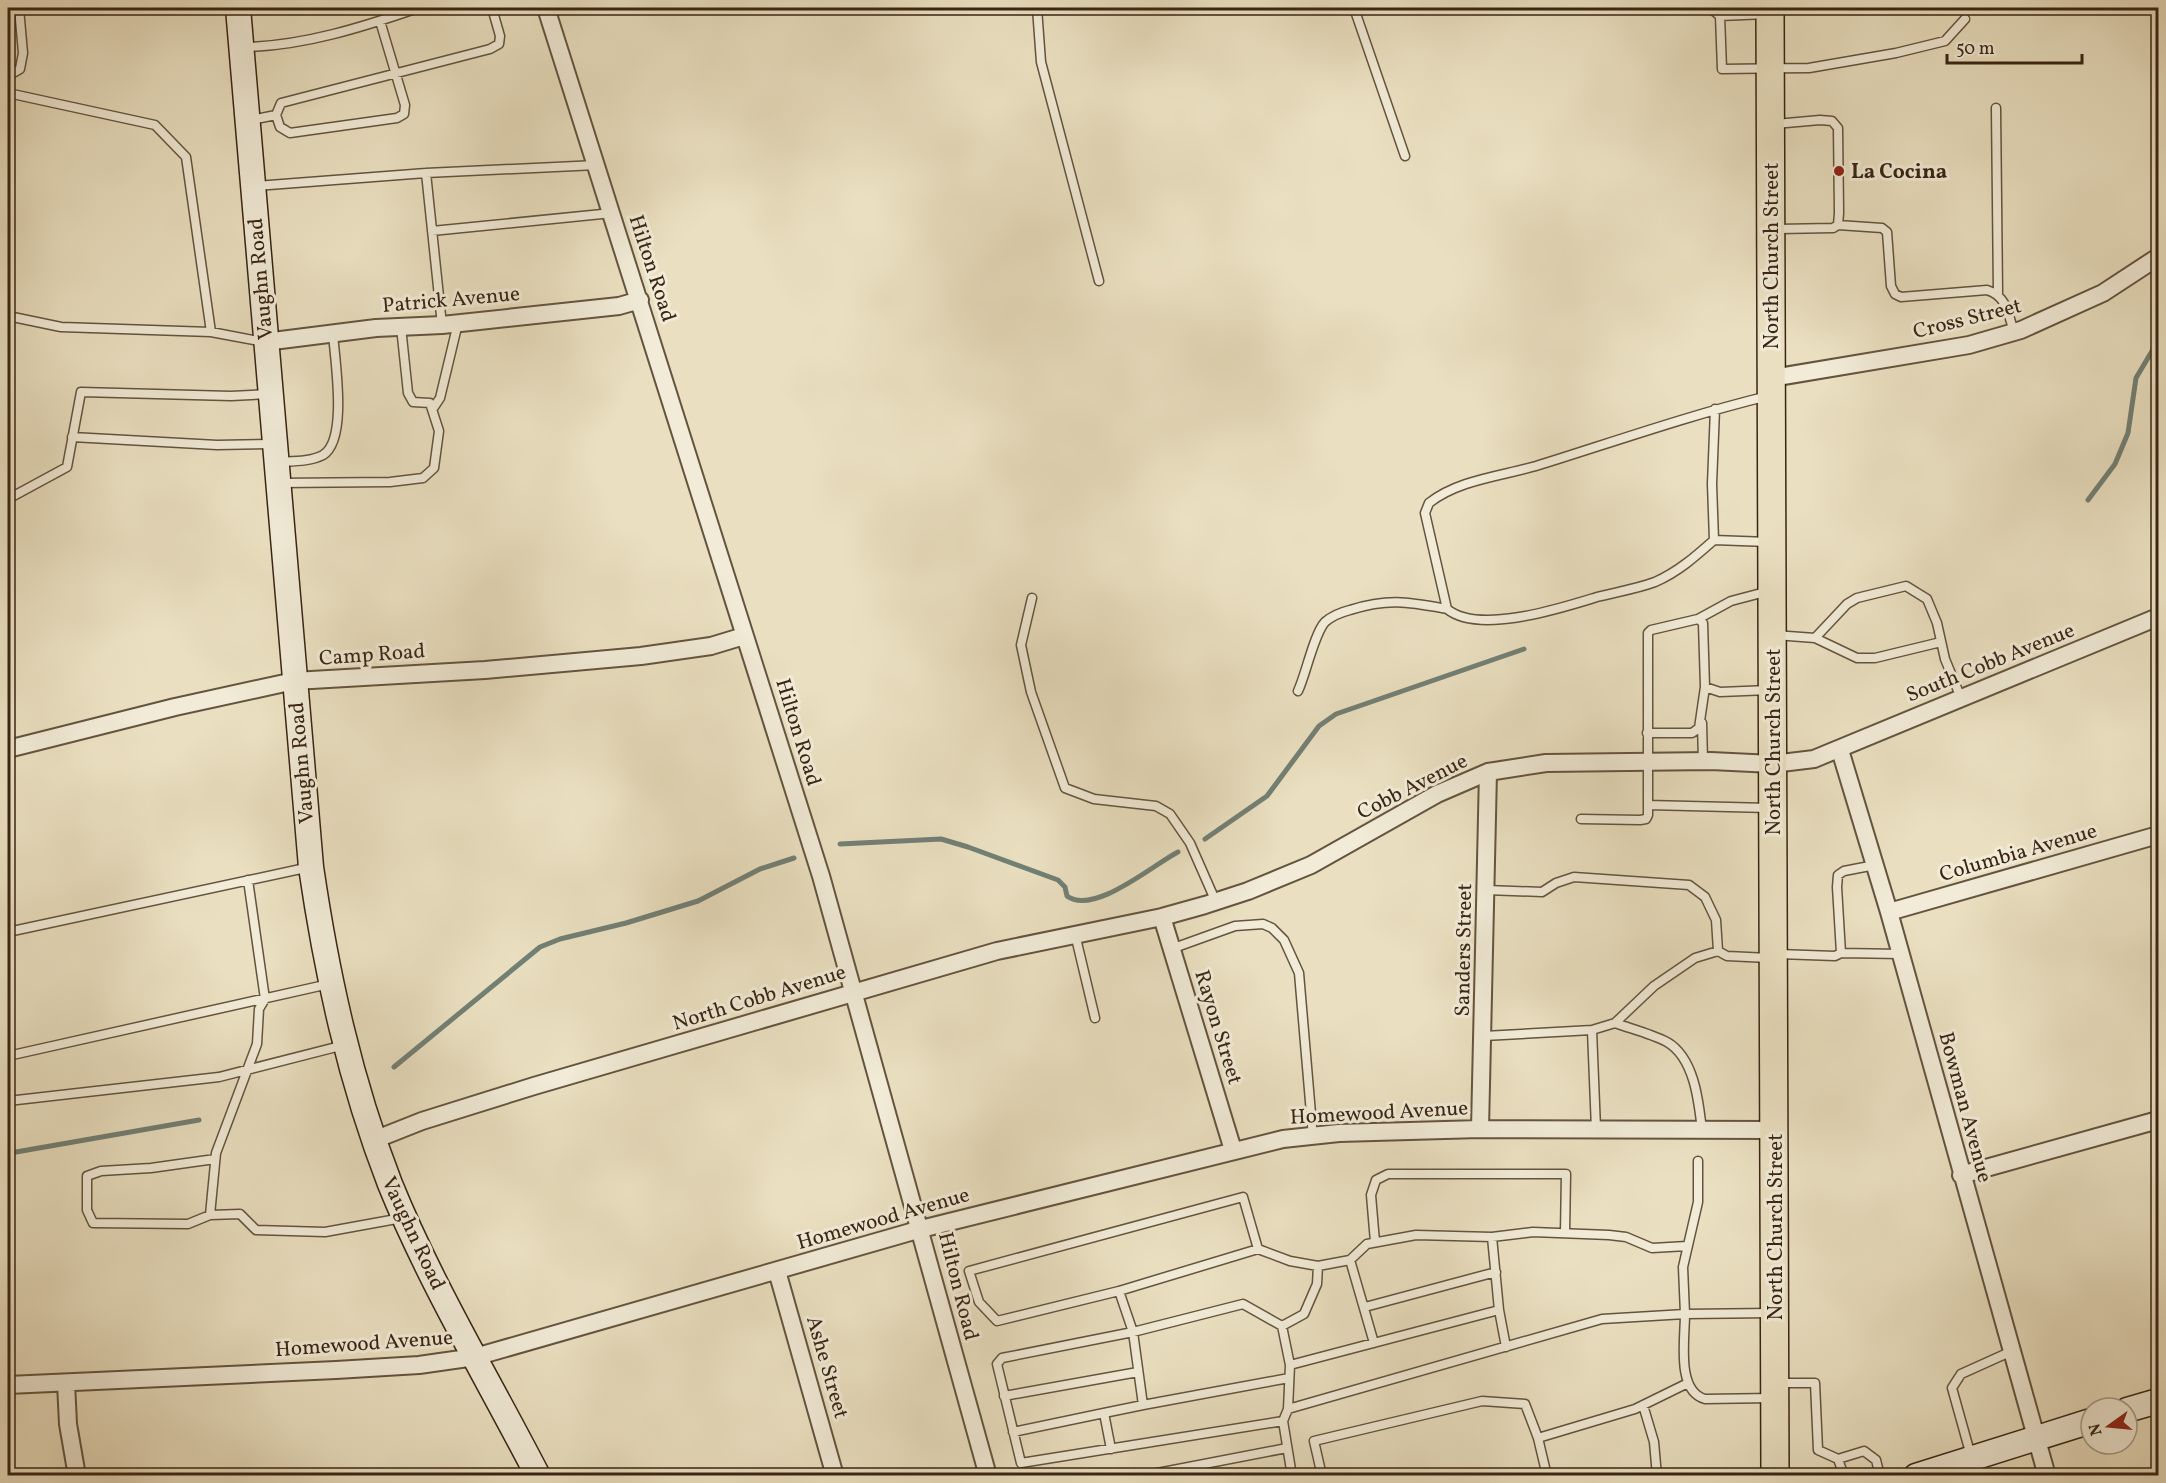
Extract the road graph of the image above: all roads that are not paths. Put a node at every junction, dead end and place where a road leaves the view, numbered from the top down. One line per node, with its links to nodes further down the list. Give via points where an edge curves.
1 (19, 8): 16 (lane, via 23,53 20,69)
2 (237, 8): 13 (street, Vaughn Road)
3 (418, 8): 12 (lane)
4 (492, 8): 15 (lane, via 499,44)
5 (546, 8): 23 (street, Hilton Road)
6 (1038, 8): 31 (lane, via 1041,62)
7 (1354, 8): 22 (lane)
8 (1710, 8): 10 (lane)
9 (1770, 11): 10 (lane); 14 (main road, North Church Street)
10 (1720, 16): 14 (lane, via 1722,69)
11 (1965, 20): 14 (lane, via 1945,41 1809,68)
12 (380, 21): 13 (lane, via 277,46); 15 (lane)
13 (241, 47): 20 (street, Vaughn Road)
14 (1771, 69): 21 (main road, North Church Street)
15 (396, 74): 19 (lane, via 281,103); 19 (lane, via 405,105 404,114 397,118 290,133 280,127)
16 (8, 76)
17 (8, 93): 37 (lane, via 155,125 186,157)
18 (1996, 108): 32 (lane)
19 (276, 115): 20 (lane)
20 (248, 121): 25 (street, Vaughn Road)
21 (1771, 124): 27 (lane, via 1820,120 1832,121 1838,128); 28 (main road, North Church Street)
22 (1405, 156)
23 (597, 165): 24 (lane); 26 (street, Hilton Road)
24 (426, 172): 25 (lane); 29 (lane)
25 (253, 187): 40 (street, Vaughn Road)
26 (612, 213): 29 (lane); 33 (street, Hilton Road)
27 (1838, 225): 28 (lane); 32 (lane, via 1882,228 1887,232 1892,286 1901,297 1987,290)
28 (1771, 229): 41 (main road, North Church Street)
29 (432, 231): 35 (lane)
30 (2158, 257): 38 (street, Cross Street, via 2071,309)
31 (1099, 281)
32 (1998, 293): 38 (lane, via 2005,301)
33 (640, 300): 35 (street, Patrick Avenue, via 618,306); 56 (street, Hilton Road)
34 (8, 316): 37 (lane, via 61,327)
35 (450, 324): 36 (street, Patrick Avenue); 43 (lane, via 441,398)
36 (401, 327): 39 (street, Patrick Avenue); 43 (lane, via 408,393 413,402)
37 (211, 332): 40 (lane)
38 (2014, 332): 41 (street, Cross Street)
39 (333, 334): 40 (street, Patrick Avenue); 46 (lane, via 338,422 335,439 315,459)
40 (265, 342): 42 (street, Vaughn Road)
41 (1772, 387): 44 (lane); 49 (main road, North Church Street)
42 (270, 394): 45 (lane, via 81,392); 46 (street, Vaughn Road)
43 (434, 407): 46 (lane, via 440,431 434,468 423,478 390,482)
44 (1715, 409): 48 (lane); 52 (lane, via 1439,495 1425,513)
45 (72, 437): 46 (lane, via 217,445); 47 (lane, via 67,467)
46 (277, 463): 59 (street, Vaughn Road)
47 (8, 499)
48 (1714, 540): 49 (lane); 52 (lane, via 1684,566 1654,582 1564,608 1517,619 1455,616)
49 (1772, 543): 50 (main road, North Church Street)
50 (1772, 590): 54 (lane, via 1731,601); 55 (main road, North Church Street)
51 (1032, 598): 80 (lane, via 1021,645 1031,692 1065,788 1094,799 1156,806 1170,814 1190,843)
52 (1447, 609): 62 (lane, via 1378,602 1340,613 1325,622 1317,636)
53 (2158, 617): 63 (street, South Cobb Avenue)
54 (1698, 619): 60 (lane, via 1703,623); 65 (lane, via 1648,633)
55 (1772, 635): 57 (lane); 61 (main road, North Church Street)
56 (744, 636): 59 (street, Camp Road, via 711,646 640,656); 91 (street, Hilton Road)
57 (1815, 638): 58 (lane, via 1857,658 1875,658); 58 (lane, via 1857,598 1906,586 1927,599)
58 (1941, 642): 63 (lane)
59 (294, 681): 66 (street, Camp Road); 77 (street, Vaughn Road)
60 (1705, 687): 61 (lane, via 1720,692); 64 (lane)
61 (1772, 690): 70 (main road, North Church Street)
62 (1298, 691)
63 (1961, 698): 67 (street, South Cobb Avenue)
64 (1702, 719): 65 (lane, via 1692,733); 68 (lane)
65 (1647, 733): 69 (lane)
66 (8, 749)
67 (1840, 750): 70 (street, Cobb Avenue, via 1814,759); 76 (street, Bowman Avenue)
68 (1703, 761): 69 (street, Cobb Avenue); 70 (street, Cobb Avenue)
69 (1648, 762): 71 (street, Cobb Avenue, via 1546,763); 72 (lane)
70 (1773, 764): 73 (main road, North Church Street)
71 (1488, 772): 79 (street, Sanders Street); 80 (street, Cobb Avenue, via 1437,794 1311,865)
72 (1648, 805): 73 (lane); 74 (lane, via 1646,819)
73 (1773, 808): 89 (main road, North Church Street)
74 (1581, 819)
75 (2158, 836): 81 (street, Columbia Avenue)
76 (1875, 865): 81 (street, Bowman Avenue); 87 (lane, via 1838,875)
77 (311, 867): 78 (lane); 90 (street, Vaughn Road)
78 (248, 880): 83 (lane); 92 (lane)
79 (1486, 890): 86 (lane, via 1542,892 1574,877 1689,885 1705,897 1716,920); 96 (street, Sanders Street)
80 (1216, 902): 82 (street, Cobb Avenue)
81 (1889, 912): 88 (street, Bowman Avenue)
82 (1162, 917): 84 (street, North Cobb Avenue); 85 (street, Rayon Street)
83 (8, 932)
84 (1075, 934): 91 (street, North Cobb Avenue, via 997,951); 93 (lane)
85 (1171, 949): 106 (lane, via 1235,926 1263,924 1284,940 1299,974); 108 (street, Rayon Street)
86 (1718, 951): 89 (lane, via 1727,956); 94 (lane, via 1695,957 1662,980)
87 (1841, 954): 88 (lane); 89 (lane)
88 (1901, 954): 111 (street, Bowman Avenue)
89 (1774, 956): 104 (main road, North Church Street)
90 (330, 984): 92 (lane); 97 (street, Vaughn Road)
91 (855, 992): 107 (street, North Cobb Avenue, via 456,1110); 114 (street, Hilton Road)
92 (265, 999): 98 (lane); 99 (lane, via 259,1009 257,1044)
93 (1095, 1018)
94 (1615, 1023): 95 (lane); 105 (lane, via 1669,1043 1683,1060 1697,1087)
95 (1592, 1030): 96 (lane); 103 (lane)
96 (1484, 1036): 102 (street, Sanders Street)
97 (345, 1045): 99 (lane); 107 (street, Vaughn Road)
98 (8, 1056)
99 (246, 1070): 100 (lane, via 219,1077); 109 (lane)
100 (8, 1101)
101 (2158, 1120): 111 (street)
102 (1480, 1129): 103 (street, Homewood Avenue); 106 (street, Homewood Avenue)
103 (1596, 1129): 105 (street, Homewood Avenue)
104 (1775, 1130): 105 (street, Homewood Avenue); 127 (main road, North Church Street)
105 (1702, 1131)
106 (1313, 1137): 108 (street, Homewood Avenue)
107 (374, 1140): 113 (street, Vaughn Road)
108 (1233, 1150): 114 (street, Homewood Avenue)
109 (215, 1159): 112 (lane); 112 (lane, via 101,1171 87,1176 87,1210 93,1224 188,1224)
110 (1698, 1161): 118 (lane, via 1698,1202)
111 (1961, 1175): 133 (street, Bowman Avenue)
112 (210, 1215): 113 (lane, via 240,1214 256,1230 325,1232)
113 (406, 1217): 134 (street, Vaughn Road)
114 (921, 1229): 122 (street, Homewood Avenue); 161 (street, Hilton Road, via 946,1334)
115 (1565, 1233): 116 (lane, via 1533,1232); 117 (lane, via 1566,1174 1388,1174 1376,1180 1371,1195); 118 (lane, via 1626,1237 1652,1248)
116 (1491, 1238): 117 (lane, via 1416,1235); 123 (lane)
117 (1375, 1242): 120 (lane, via 1367,1244)
118 (1687, 1246): 128 (lane, via 1683,1267)
119 (1258, 1250): 121 (lane); 124 (lane); 124 (lane, via 1243,1197 969,1271 979,1302 997,1321)
120 (1350, 1260): 121 (lane); 125 (lane)
121 (1318, 1266): 129 (lane, via 1317,1284 1304,1314)
122 (777, 1271): 134 (street, Homewood Avenue); 160 (street, Ashe Street)
123 (1496, 1272): 125 (lane); 126 (lane)
124 (1119, 1291): 130 (lane)
125 (1365, 1308): 131 (lane)
126 (1499, 1310): 131 (lane); 132 (lane)
127 (1775, 1313): 128 (lane); 141 (main road, North Church Street)
128 (1685, 1314): 132 (lane, via 1602,1319); 139 (lane)
129 (1282, 1326): 130 (lane, via 1243,1304); 135 (lane)
130 (1133, 1332): 136 (lane); 142 (lane, via 1002,1358 997,1364)
131 (1374, 1343): 135 (lane)
132 (1506, 1347): 147 (lane)
133 (2012, 1352): 152 (street, Bowman Avenue); 156 (lane, via 1960,1374 1952,1388)
134 (475, 1357): 138 (street, Homewood Avenue, via 419,1365); 159 (street, Vaughn Road)
135 (1290, 1365): 137 (lane)
136 (1138, 1372): 142 (lane); 144 (lane)
137 (1289, 1378): 144 (lane); 147 (lane)
138 (66, 1383): 140 (street, Homewood Avenue); 158 (street)
139 (1688, 1383): 141 (lane, via 1696,1396 1705,1399); 145 (lane)
140 (8, 1385)
141 (1775, 1390): 157 (lane, via 1815,1383 1818,1450); 167 (main road, North Church Street)
142 (1004, 1396): 151 (lane)
143 (2158, 1401): 146 (street)
144 (1143, 1405): 148 (lane)
145 (1643, 1405): 153 (lane); 166 (lane, via 1654,1442)
146 (2139, 1407)
147 (1288, 1409): 149 (lane)
148 (1104, 1413): 151 (lane); 155 (lane)
149 (1283, 1421): 154 (lane); 155 (lane)
150 (2079, 1424): 152 (street)
151 (1013, 1432): 155 (lane, via 1021,1463)
152 (2036, 1437): 156 (street); 171 (street, Bowman Avenue)
153 (1538, 1438): 164 (lane, via 1525,1404 1482,1401 1314,1441); 165 (lane)
154 (1287, 1448): 162 (lane); 163 (lane)
155 (1111, 1449)
156 (1972, 1458): 170 (street)
157 (1838, 1459): 168 (lane); 169 (lane, via 1864,1451 1876,1460)
158 (77, 1476)
159 (538, 1476)
160 (835, 1476)
161 (988, 1476)
162 (1142, 1476)
163 (1292, 1476)
164 (1322, 1476)
165 (1547, 1476)
166 (1657, 1476)
167 (1775, 1476)
168 (1844, 1476)
169 (1881, 1476)
170 (1916, 1476)
171 (2047, 1476)

